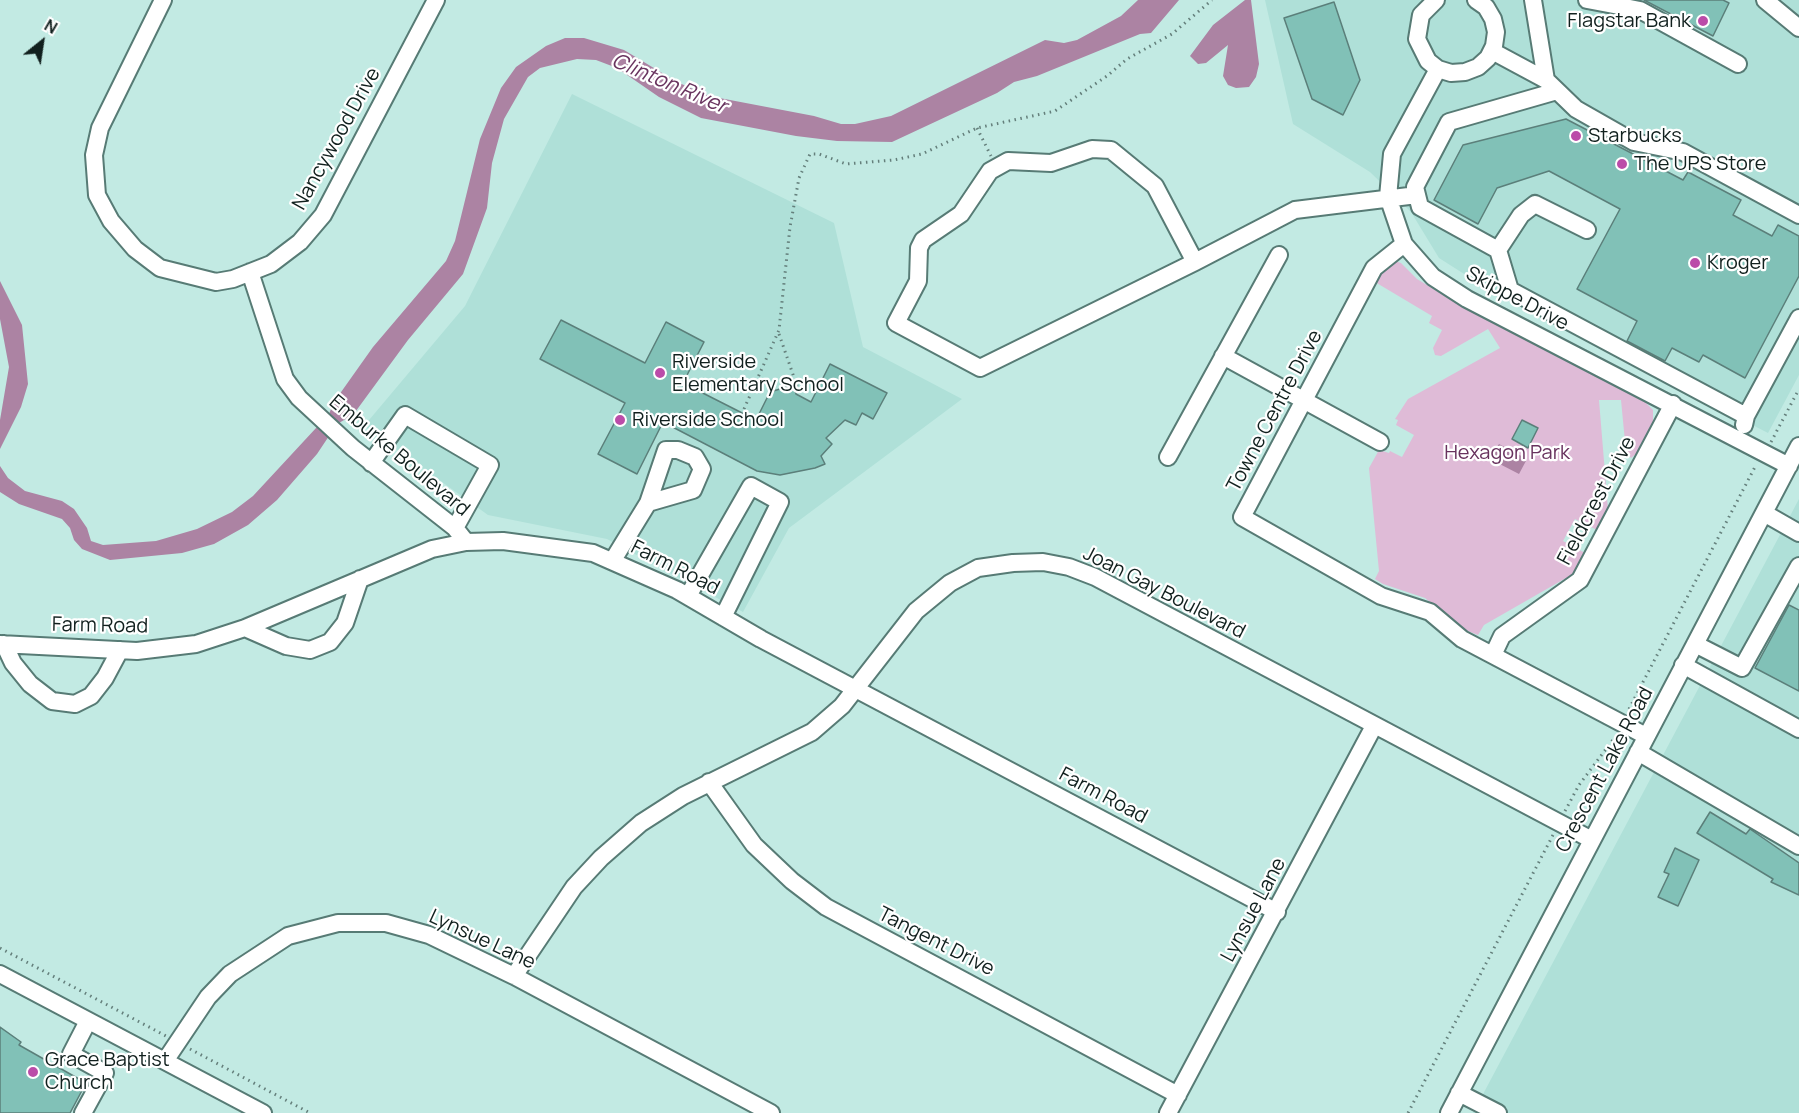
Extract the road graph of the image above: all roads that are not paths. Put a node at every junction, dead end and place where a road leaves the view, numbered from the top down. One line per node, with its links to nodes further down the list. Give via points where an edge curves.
1 (163, 0): 22 (street, Nancywood Drive, via 100,128 94,155 97,195 111,221 129,242 160,268 216,282)
2 (436, 0): 22 (street, Nancywood Drive, via 323,215 300,242 271,264)
3 (1436, 0): 12 (street, via 1421,15 1417,39 1421,51)
4 (1476, 0): 10 (street, via 1493,19 1496,32)
5 (1533, 0): 13 (street)
6 (1587, 0): 8 (street)
7 (1765, 0): 9 (street)
8 (1611, 2): 11 (street, via 1640,10)
9 (1799, 28)
10 (1492, 51): 12 (street, via 1478,67 1465,72); 13 (street)
11 (1738, 64)
12 (1438, 69): 15 (street, Skippe Drive, via 1392,154)
13 (1551, 85): 14 (street, via 1449,122 1414,187); 16 (street, via 1576,109 1634,142 1683,152)
14 (1417, 195): 15 (street); 19 (street, via 1420,207)
15 (1388, 197): 18 (street, Skippe Drive); 21 (street, via 1295,210)
16 (1799, 215)
17 (1587, 230): 19 (street, via 1535,204 1521,215)
18 (1404, 244): 24 (street, Skippe Drive, via 1433,277); 27 (street, Towne Centre Drive, via 1374,268)
19 (1498, 249): 23 (street)
20 (1279, 255): 26 (street)
21 (1195, 262): 21 (street, via 1155,186 1111,150 1092,149 1052,163 1014,161 996,166 961,214 920,244 918,281 896,323 980,368)
22 (250, 273): 34 (street, Emburke Boulevard, via 285,379 314,414)
23 (1510, 290): 24 (street); 29 (street)
24 (1497, 315): 28 (street, Skippe Drive)
25 (1799, 318): 29 (street)
26 (1224, 356): 27 (street); 33 (street)
27 (1304, 401): 31 (street); 50 (street, Towne Centre Drive, via 1242,518 1382,596 1430,612 1462,639)
28 (1673, 404): 30 (street, Skippe Drive); 50 (street, Fieldcrest Drive, via 1580,580 1502,636)
29 (1746, 416): 30 (street)
30 (1742, 440): 35 (street, Skippe Drive)
31 (1380, 442)
32 (1798, 450): 35 (street, Crescent Lake Road)
33 (1168, 457)
34 (371, 463): 38 (street, Emburke Boulevard); 38 (street, via 405,415 490,465)
35 (1789, 466): 37 (street, Crescent Lake Road)
36 (648, 503): 41 (street)
37 (1764, 513): 39 (street); 48 (street, Crescent Lake Road)
38 (455, 528): 40 (street, Emburke Boulevard)
39 (1799, 533)
40 (466, 542): 41 (street, Farm Road, via 562,547); 43 (street, Farm Road, via 432,549)
41 (613, 560): 44 (street, Farm Road)
42 (1799, 566): 48 (street, via 1742,668)
43 (360, 579): 46 (street, Farm Road); 46 (street, via 345,623 330,642 310,650 286,646)
44 (688, 596): 45 (street, Farm Road); 45 (street, via 751,486 780,502)
45 (723, 616): 52 (street, Farm Road)
46 (245, 628): 49 (street, Farm Road, via 196,644)
47 (2, 644): 49 (street, Farm Road); 49 (street, via 30,684 52,701 75,704 91,696)
48 (1695, 644): 51 (street, Crescent Lake Road)
49 (120, 650)
50 (1493, 655): 55 (street, Towne Centre Drive)
51 (1683, 665): 54 (street); 55 (street, Crescent Lake Road)
52 (856, 687): 53 (street, Joan Gay Boulevard, via 916,610 950,583 978,568 1043,562 1095,577); 57 (street, Joan Gay Boulevard, via 842,706 812,732); 60 (street, Farm Road)
53 (1374, 726): 58 (street, Joan Gay Boulevard); 60 (street, Lynsue Lane)
54 (1799, 729)
55 (1646, 736): 56 (street, Crescent Lake Road)
56 (1638, 752): 58 (street, Crescent Lake Road); 59 (street)
57 (709, 782): 62 (street, Joan Gay Boulevard, via 641,823 601,858 574,887); 66 (street, Tangent Drive, via 754,845 826,907)
58 (1592, 840): 65 (street, Crescent Lake Road)
59 (1799, 846)
60 (1277, 912): 66 (street, Lynsue Lane)
61 (0, 974): 63 (street)
62 (514, 976): 64 (street, Lynsue Lane, via 429,935 386,923 338,923 288,936 230,974 208,997); 69 (street, Lynsue Lane)
63 (88, 1021): 64 (street); 67 (street, via 71,1053 105,1073)
64 (165, 1061): 68 (street)
65 (1459, 1093): 71 (street, Crescent Lake Road); 72 (street)
66 (1178, 1095): 70 (street, Lynsue Lane)
67 (83, 1113)
68 (263, 1113)
69 (771, 1113)
70 (1168, 1113)
71 (1449, 1113)
72 (1497, 1113)

